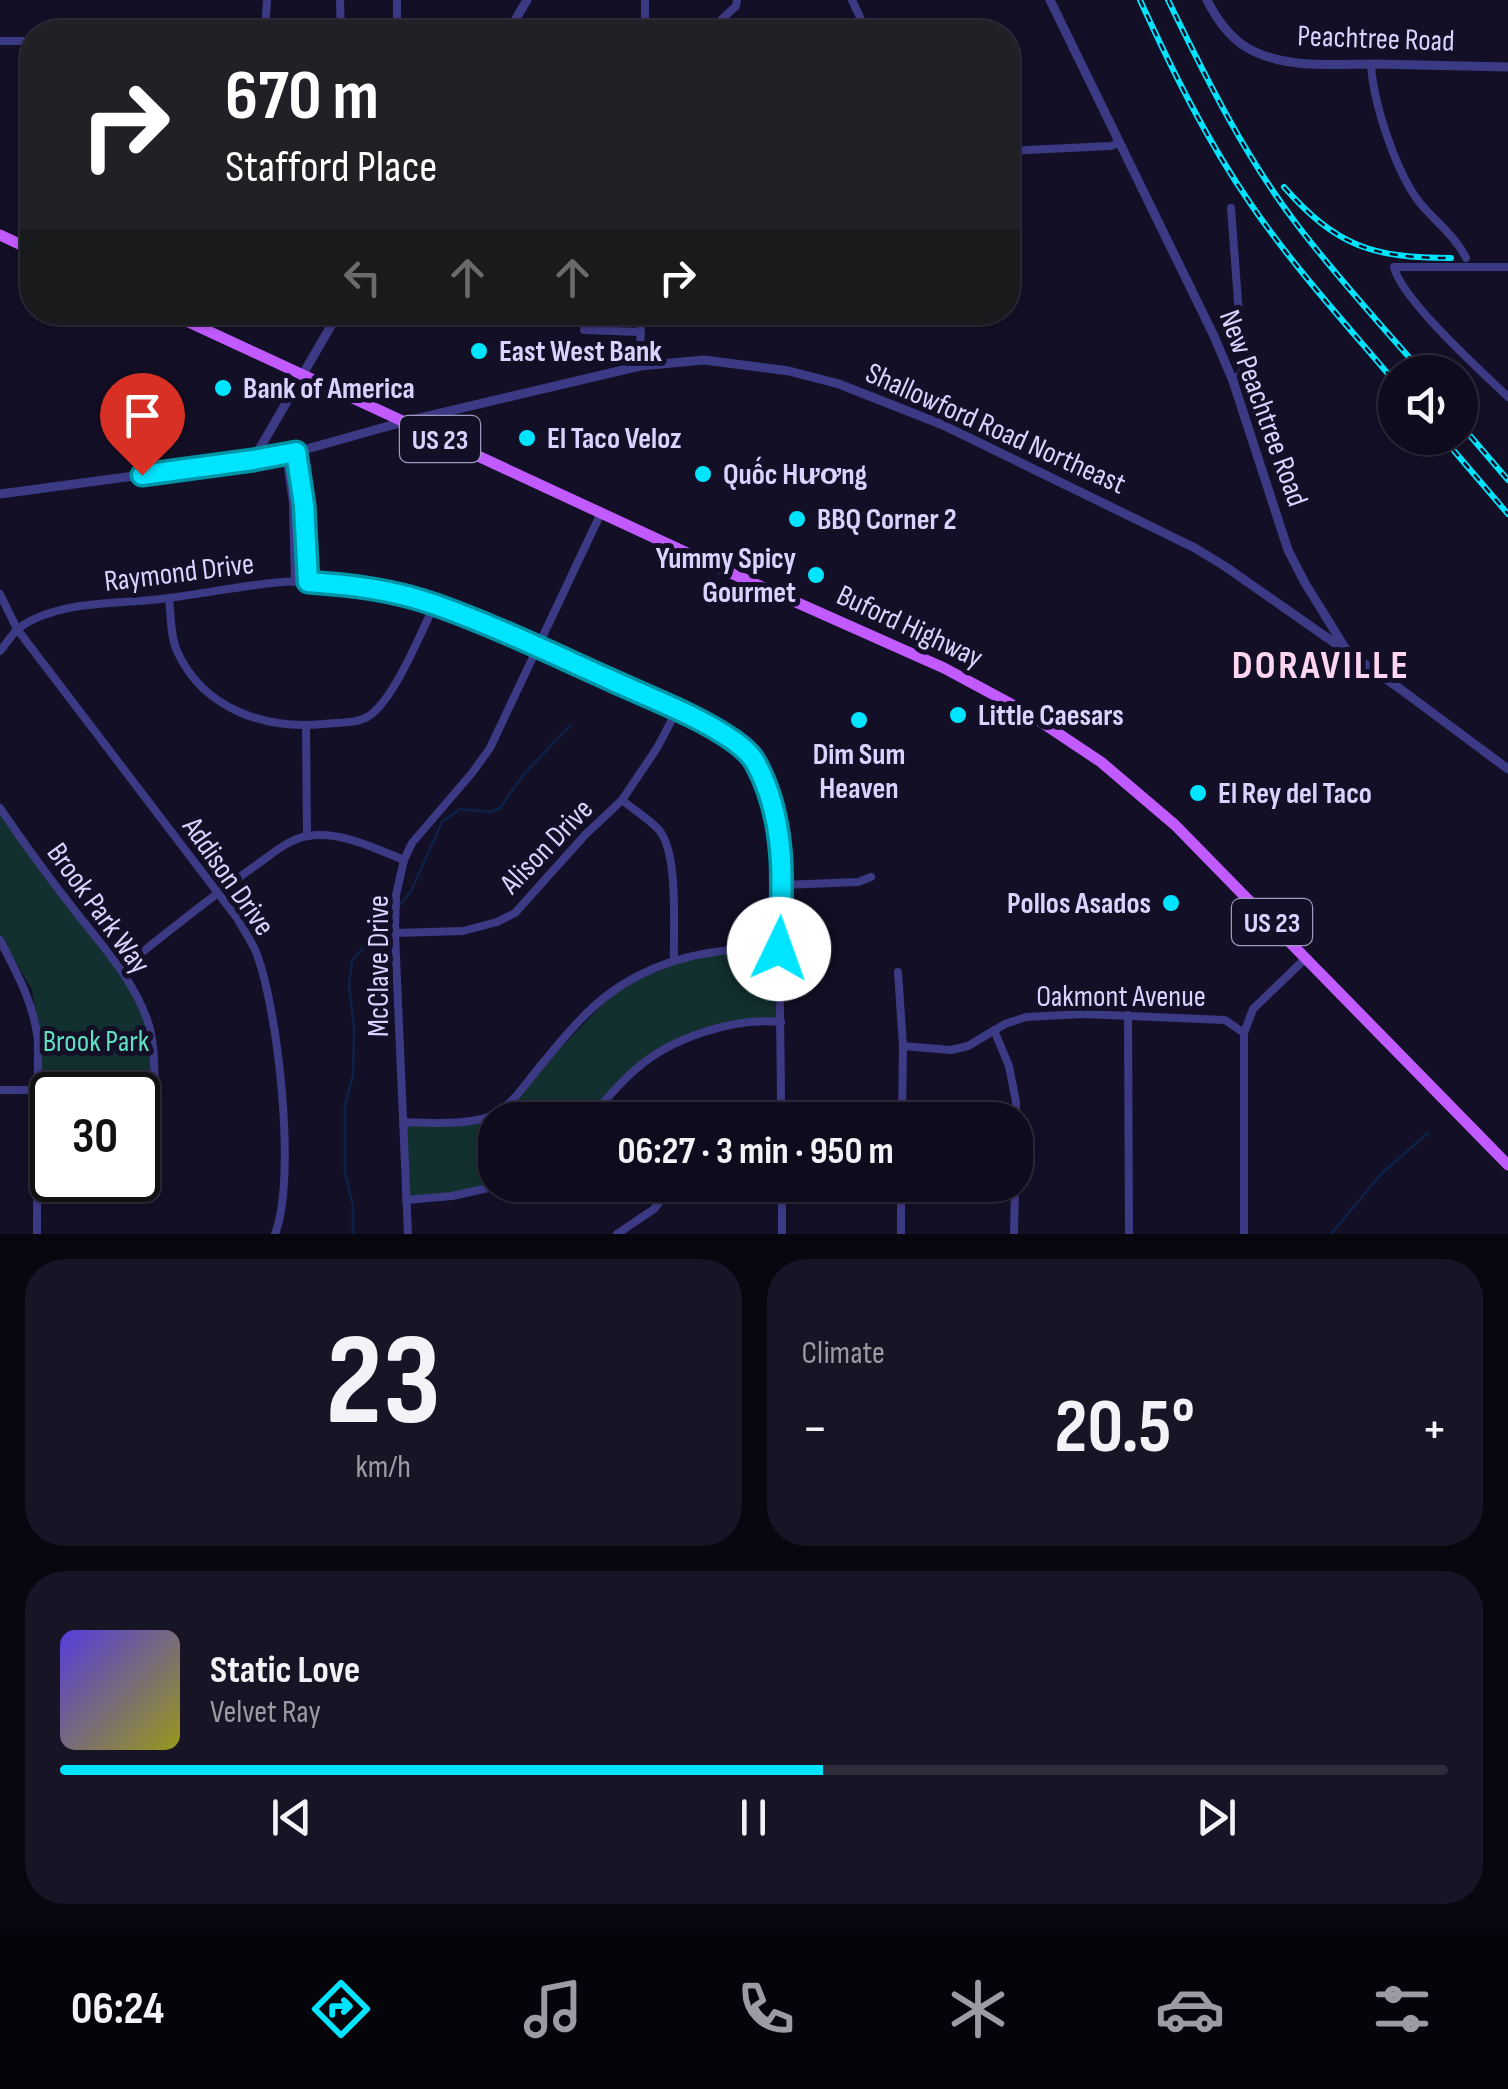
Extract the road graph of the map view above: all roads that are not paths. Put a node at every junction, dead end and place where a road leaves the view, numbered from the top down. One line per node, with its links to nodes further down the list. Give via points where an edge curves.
1 (738, 0): 4 (street)
2 (1050, 0): 7 (street, New Peachtree Road)
3 (1207, 0): 5 (street, Peachtree Road, via 1238,41 1269,58)
4 (722, 20)
5 (1371, 64): 6 (street, Peachtree Road); 10 (street, via 1402,175)
6 (1508, 67)
7 (1119, 142): 8 (street); 19 (street, New Peachtree Road)
8 (1020, 150)
9 (1231, 208): 19 (street, via 1243,368)
10 (1466, 258)
11 (1508, 267): 20 (street, via 1394,267 1454,346)
12 (195, 325): 18 (main road, Buford Highway / US 23)
13 (331, 325): 18 (street)
14 (641, 325): 16 (street)
15 (584, 330): 16 (street)
16 (641, 332): 17 (street)
17 (640, 366): 21 (street, Shallowford Road Northeast); 34 (street, Shallowford Road Northeast, via 704,360 790,371 942,425 1195,548)
18 (302, 375): 21 (main road, Buford Highway / US 23); 23 (street)
19 (1233, 380): 34 (street, New Peachtree Road, via 1288,550)
20 (1508, 397)
21 (403, 422): 22 (street, Shallowford Road Northeast); 25 (main road, Buford Highway / US 23)
22 (291, 453): 23 (street, Shallowford Road Northeast); 26 (street); 27 (street, via 304,505)
23 (253, 460): 24 (street, Shallowford Road Northeast)
24 (0, 494)
25 (601, 513): 32 (street, McClave Drive); 48 (main road, Buford Highway / US 23, via 944,668 1040,721 1155,806)
26 (295, 582): 27 (street, Raymond Drive); 29 (street, Raymond Drive)
27 (308, 582): 30 (street, Raymond Drive)
28 (0, 594): 31 (street, Addison Drive)
29 (168, 598): 31 (street, Raymond Drive, via 64,610); 36 (street, via 178,652 214,699 258,719)
30 (435, 604): 32 (street, Raymond Drive); 36 (street, via 391,690 368,716)
31 (17, 629): 33 (street); 44 (street, Addison Drive)
32 (538, 648): 35 (street, Raymond Drive); 41 (street, McClave Drive, via 490,748)
33 (0, 652)
34 (1349, 654): 37 (street, New Peachtree Road)
35 (677, 710): 38 (street, Alison Drive); 43 (street, Raymond Drive, via 733,740 755,762 776,823)
36 (306, 727): 40 (street)
37 (1508, 770)
38 (622, 800): 45 (street, Alison Drive, via 515,912 464,931); 49 (street, via 666,840)
39 (0, 808): 50 (street, Brook Park Way)
40 (306, 836): 41 (street, via 354,840); 44 (street)
41 (404, 860): 45 (street, McClave Drive)
42 (871, 877): 43 (street)
43 (782, 885): 47 (street, Raymond Drive)
44 (218, 892): 50 (street); 75 (street, Addison Drive, via 255,949 274,1024 284,1166)
45 (395, 933): 65 (street, McClave Drive)
46 (0, 940): 57 (street, via 29,997)
47 (779, 949): 49 (street); 53 (street, Raymond Drive)
48 (1306, 958): 55 (street, Oakmont Avenue, via 1252,1009); 66 (main road, Buford Highway / US 23)
49 (674, 960): 65 (street, via 604,997 502,1110 470,1121)
50 (121, 969): 58 (street, Brook Park Way, via 148,1025)
51 (898, 972): 56 (street)
52 (1128, 1015): 54 (street, Oakmont Avenue, via 1026,1016); 55 (street, Oakmont Avenue, via 1226,1020); 81 (street)
53 (780, 1022): 61 (street, via 718,1028 660,1051); 62 (street, Raymond Drive)
54 (994, 1030): 56 (street, Oakmont Avenue, via 951,1050); 64 (street)
55 (1244, 1032): 82 (street)
56 (903, 1046): 63 (street)
57 (39, 1072)
58 (155, 1072)
59 (0, 1090): 60 (street)
60 (30, 1090)
61 (605, 1102)
62 (781, 1102)
63 (902, 1102)
64 (1016, 1102)
65 (404, 1122): 68 (street, McClave Drive)
66 (1508, 1165)
67 (478, 1190): 68 (street)
68 (406, 1200): 76 (street, McClave Drive)
69 (38, 1202): 74 (street)
70 (660, 1202): 77 (street)
71 (782, 1202): 78 (street)
72 (901, 1202): 79 (street)
73 (1015, 1202): 80 (street)
74 (37, 1234)
75 (275, 1234)
76 (408, 1234)
77 (617, 1234)
78 (782, 1234)
79 (900, 1234)
80 (1014, 1234)
81 (1129, 1234)
82 (1244, 1234)

